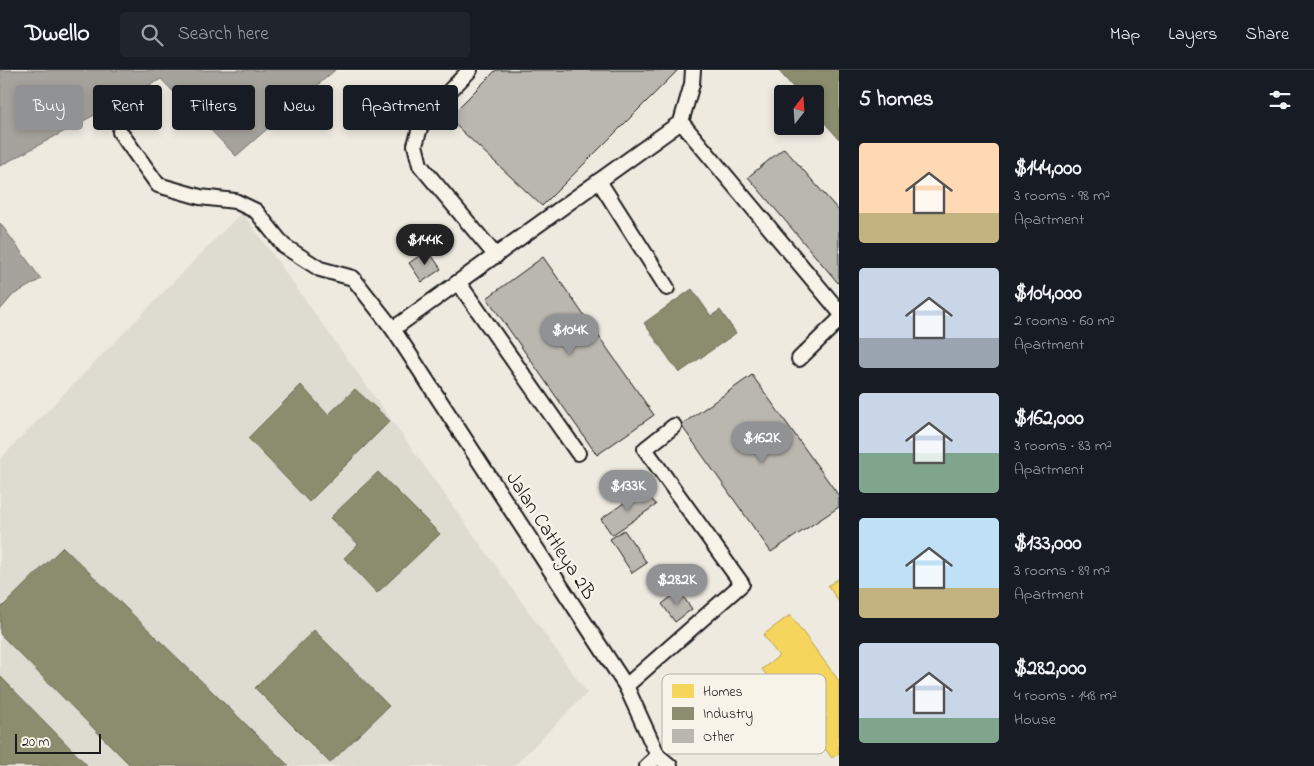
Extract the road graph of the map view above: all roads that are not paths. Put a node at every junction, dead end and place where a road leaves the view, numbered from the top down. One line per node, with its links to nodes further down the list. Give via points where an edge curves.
1 (470, 70): 6 (lane, via 430,111 415,145 420,165)
2 (693, 70): 3 (lane)
3 (681, 122): 5 (lane); 9 (lane)
4 (120, 132): 11 (lane, Jalan Cattleya 2B, via 158,185 200,197 235,201 256,211 284,246 320,268 353,278)
5 (599, 181): 6 (lane); 8 (lane)
6 (496, 256): 7 (lane)
7 (458, 282): 11 (lane); 14 (lane)
8 (667, 288)
9 (839, 311)
10 (839, 320): 12 (lane)
11 (393, 329): 15 (lane, Jalan Cattleya 2B)
12 (799, 359)
13 (674, 426): 15 (lane, via 645,448 742,584)
14 (578, 453)
15 (626, 686): 16 (lane, Jalan Cattleya 2B)
16 (658, 756): 17 (lane); 18 (lane, Jalan Cattleya 2B)
17 (647, 766)
18 (670, 766)

